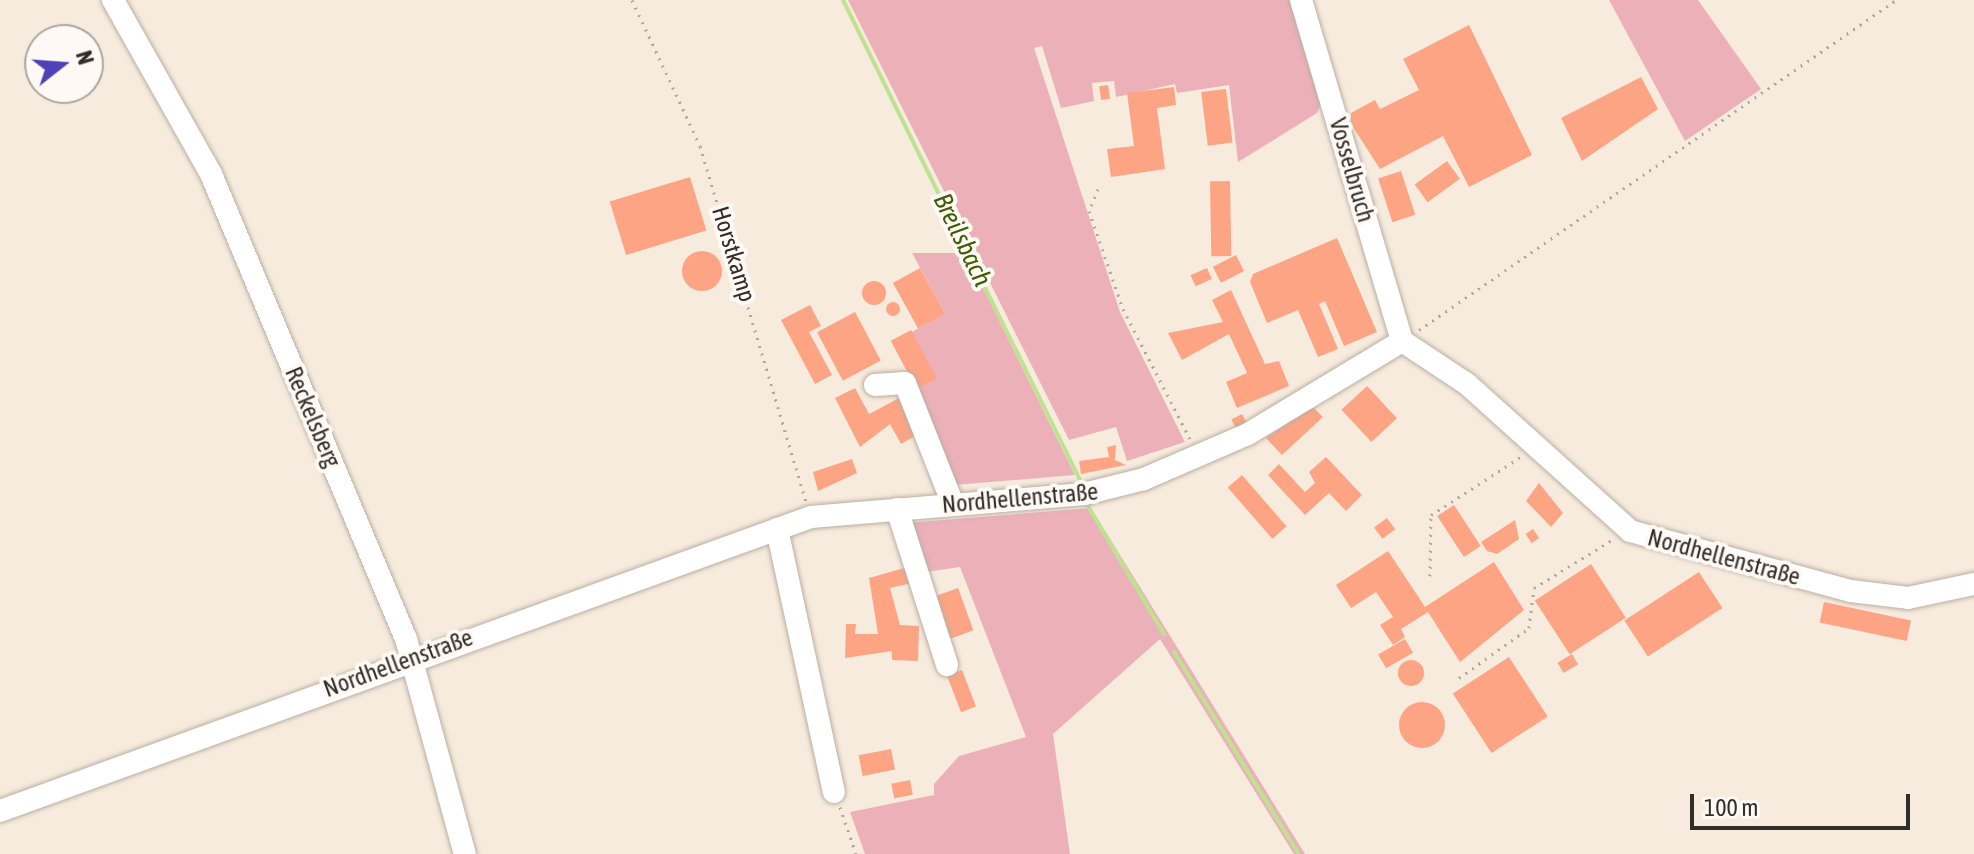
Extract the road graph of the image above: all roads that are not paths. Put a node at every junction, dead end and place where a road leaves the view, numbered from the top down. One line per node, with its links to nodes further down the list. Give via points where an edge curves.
1 (113, 0): 9 (street, Reckelsberg, via 211,174)
2 (1301, 0): 3 (street, Vosselbruch)
3 (1402, 341): 5 (street, Nordhellenstraße, via 1199,457 1084,494); 8 (street, Nordhellenstraße, via 1440,362 1630,531 1851,591 1908,598)
4 (875, 385): 5 (street, via 905,383)
5 (953, 504): 6 (street, Nordhellenstraße)
6 (897, 509): 7 (street, Nordhellenstraße, via 811,517); 10 (street)
7 (777, 529): 9 (street, Nordhellenstraße); 11 (street)
8 (1974, 584)
9 (412, 657): 12 (street, Nordhellenstraße); 13 (street, Reckelsberg)
10 (947, 665)
11 (834, 792)
12 (0, 811)
13 (465, 854)

